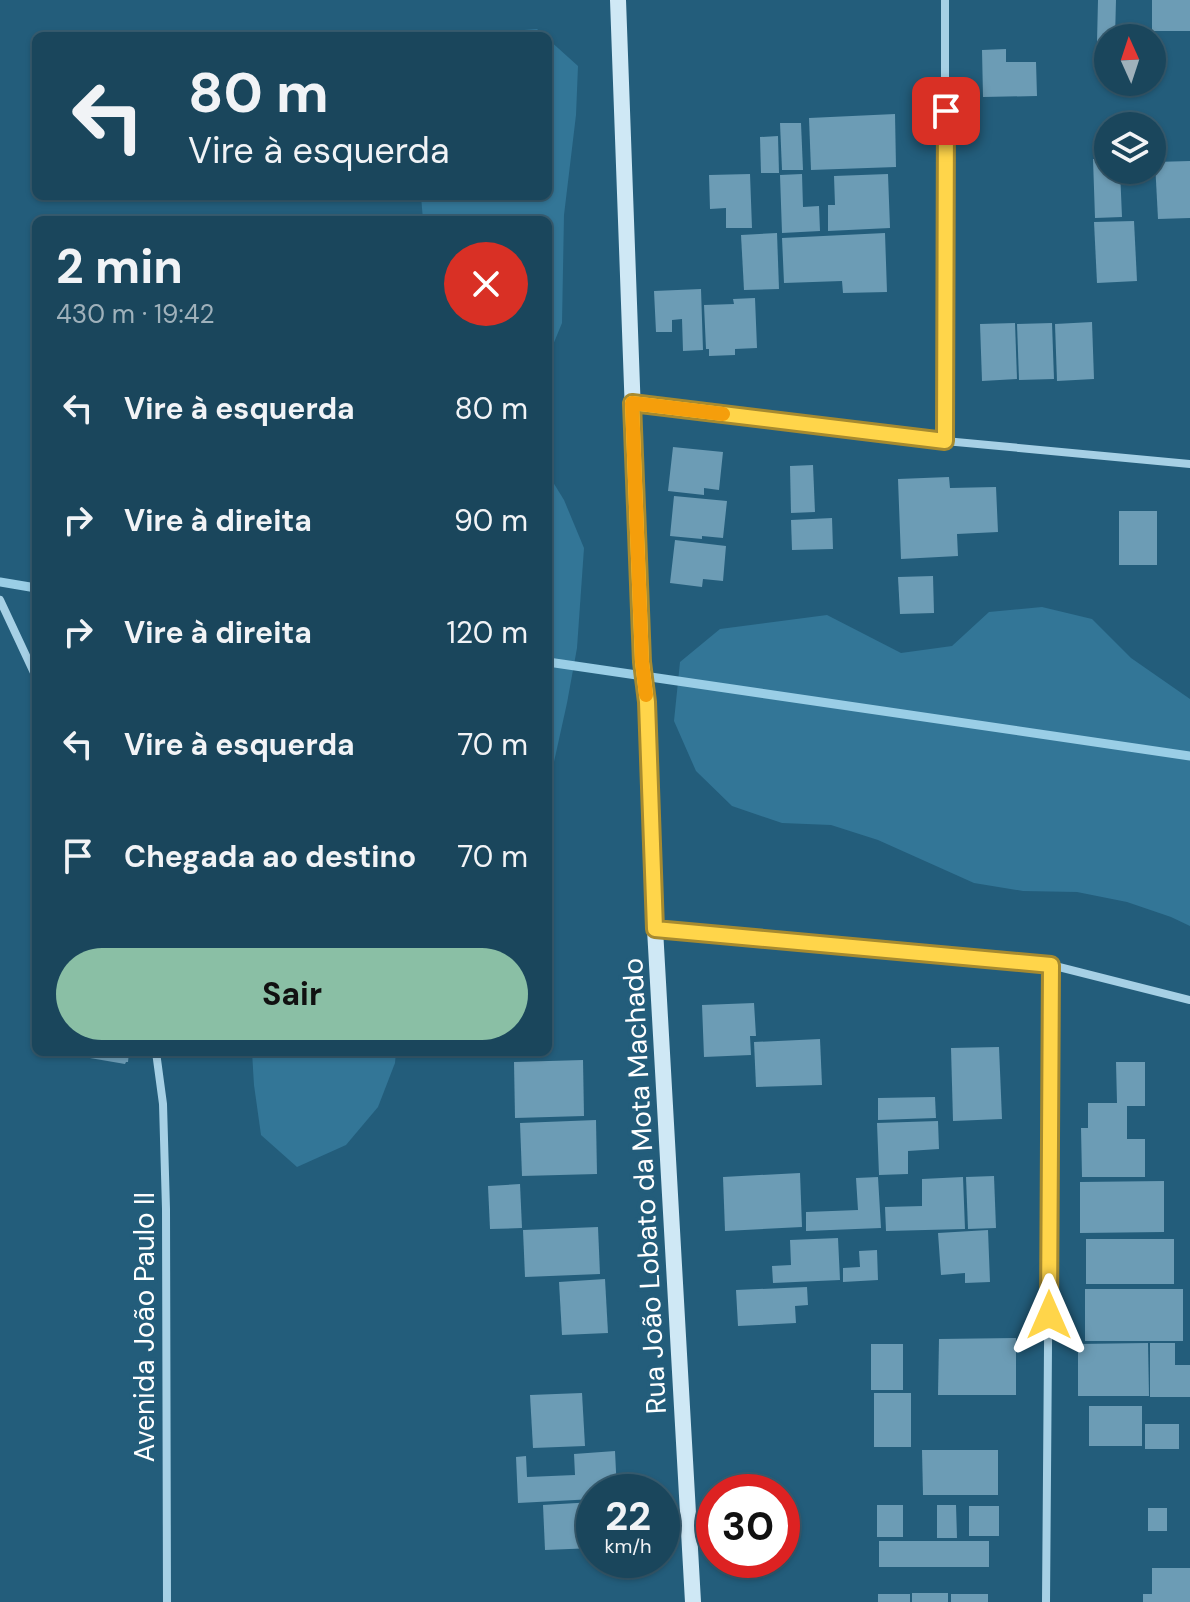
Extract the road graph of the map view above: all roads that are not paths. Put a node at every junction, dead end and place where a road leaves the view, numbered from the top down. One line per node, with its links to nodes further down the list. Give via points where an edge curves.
1 (618, 0): 3 (main road, Rua João Lobato da Mota Machado)
2 (945, 0): 4 (street)
3 (632, 403): 4 (street); 8 (main road, Rua João Lobato da Mota Machado)
4 (945, 441): 5 (street)
5 (1190, 464)
6 (0, 600): 7 (street)
7 (32, 669)
8 (655, 929): 9 (street); 13 (main road, Rua João Lobato da Mota Machado)
9 (1051, 965): 10 (street); 14 (street)
10 (1190, 1000)
11 (157, 1056): 12 (street, Avenida João Paulo II, via 166,1209)
12 (167, 1602)
13 (693, 1602)
14 (1046, 1602)

